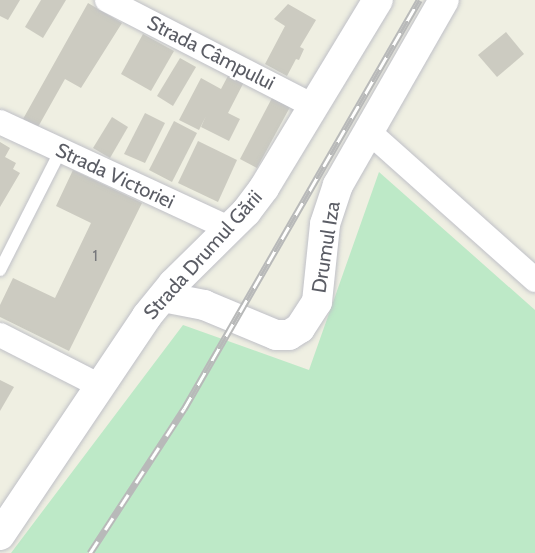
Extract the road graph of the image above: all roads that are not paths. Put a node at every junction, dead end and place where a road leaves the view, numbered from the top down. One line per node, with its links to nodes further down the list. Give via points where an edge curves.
1 (107, 0): 4 (street, Strada Câmpului)
2 (378, 0): 4 (street, Strada Drumul Gării)
3 (444, 0): 6 (street, Drumul Iza)
4 (315, 106): 8 (street, Strada Drumul Gării, via 264,188)
5 (0, 122): 7 (street, Strada Victoriei)
6 (368, 131): 10 (street); 11 (street, Drumul Iza, via 332,201 317,302 300,328 289,335 276,335 204,305)
7 (61, 150): 8 (street, Strada Victoriei); 9 (lane)
8 (230, 229): 11 (street, Strada Drumul Gării)
9 (0, 270)
10 (535, 280)
11 (163, 297): 13 (street, Strada Drumul Gării)
12 (0, 335): 13 (street)
13 (98, 385): 14 (street, Strada Drumul Gării)
14 (0, 535)

